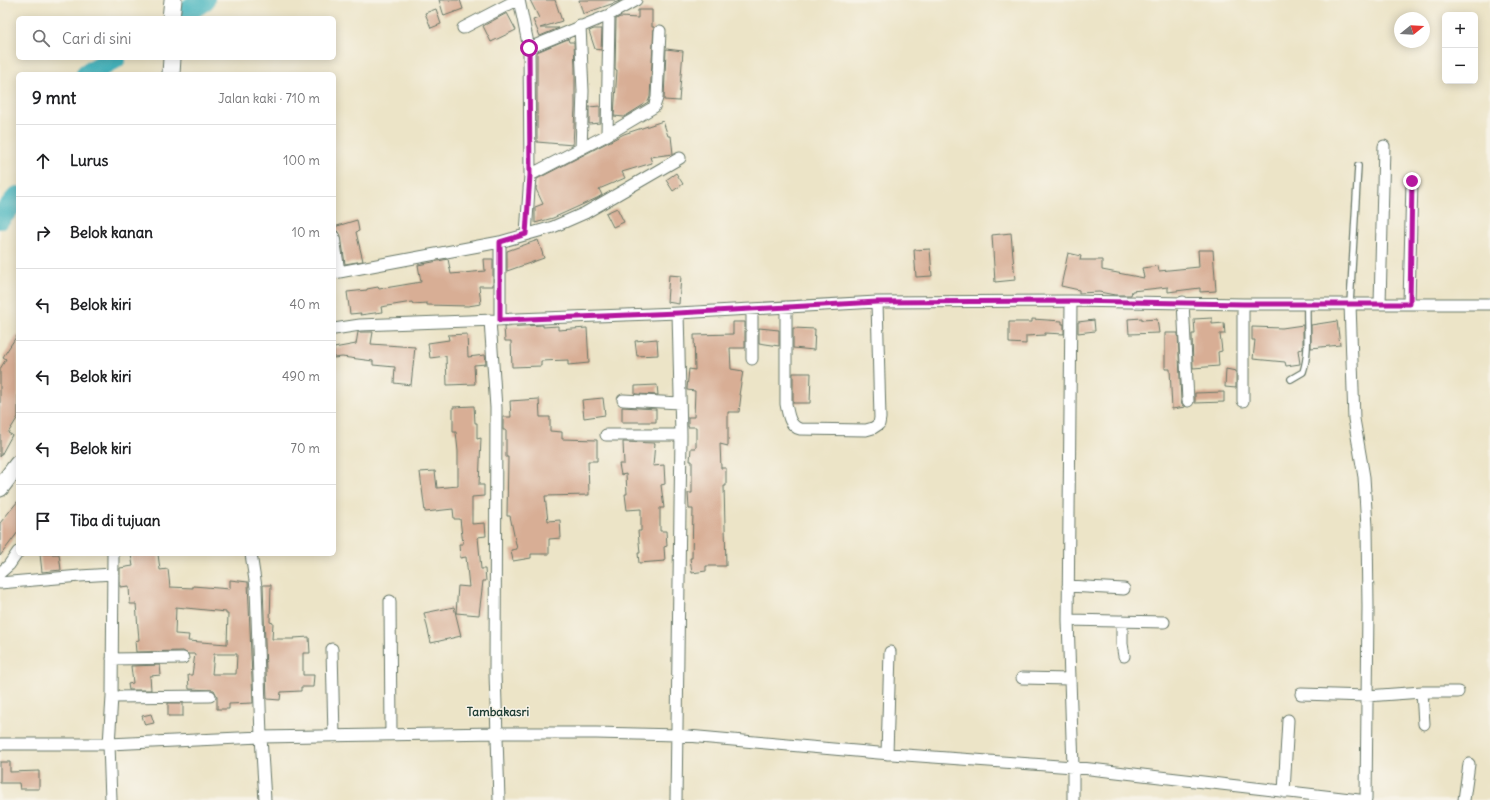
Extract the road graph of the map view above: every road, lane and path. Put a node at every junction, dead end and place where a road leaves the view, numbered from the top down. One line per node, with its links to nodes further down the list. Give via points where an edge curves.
1 (518, 0): 5 (street); 7 (street)
2 (636, 0): 3 (street)
3 (609, 15): 4 (street); 8 (street)
4 (580, 26): 7 (street); 10 (street, via 583,91)
5 (463, 28)
6 (660, 31): 8 (street, via 657,98 654,107)
7 (529, 48): 13 (street)
8 (607, 135): 10 (street)
9 (1384, 146): 25 (street)
10 (581, 148): 13 (street)
11 (680, 158): 15 (street, via 585,213 553,227)
12 (1358, 166): 24 (lane)
13 (530, 175): 15 (street)
14 (1412, 181): 26 (street)
15 (526, 234): 16 (street)
16 (500, 242): 18 (street); 31 (street)
17 (336, 261): 18 (street)
18 (337, 273)
19 (1071, 301): 20 (street); 21 (street); 49 (street)
20 (877, 302): 28 (street); 28 (street, via 880,418 879,424 866,430 800,429 792,424 786,404)
21 (1183, 302): 22 (street); 36 (street)
22 (1243, 304): 23 (street); 37 (street)
23 (1307, 304): 24 (street); 34 (lane, via 1305,366 1303,372)
24 (1350, 304): 25 (street); 66 (street, via 1354,419 1364,477 1367,527)
25 (1380, 304): 26 (street)
26 (1410, 304): 27 (street)
27 (1490, 304)
28 (786, 307): 29 (street)
29 (752, 309): 30 (street); 33 (street)
30 (678, 313): 31 (street); 38 (street)
31 (495, 320): 32 (street); 70 (street)
32 (336, 329)
33 (752, 359)
34 (1291, 379)
35 (623, 400): 38 (street)
36 (1188, 401)
37 (1243, 401)
38 (680, 403): 40 (street)
39 (606, 435): 40 (street)
40 (681, 435): 72 (street)
41 (16, 467): 42 (main road)
42 (0, 488)
43 (16, 555): 46 (street)
44 (113, 556): 47 (street)
45 (250, 556): 73 (street, via 256,587)
46 (0, 573)
47 (113, 574): 48 (street); 59 (street)
48 (0, 583)
49 (1068, 586): 50 (street); 52 (street)
50 (1124, 589)
51 (390, 601): 71 (street)
52 (1068, 620): 53 (street); 61 (street)
53 (1122, 621): 54 (street); 57 (street)
54 (1164, 622)
55 (332, 649): 74 (street)
56 (890, 652): 77 (street)
57 (1124, 656)
58 (183, 658): 59 (street)
59 (112, 659): 67 (street)
60 (1022, 678): 61 (street)
61 (1070, 679): 79 (street)
62 (1422, 692): 63 (street); 66 (street); 69 (street)
63 (1458, 692)
64 (1301, 694): 66 (street)
65 (210, 696): 67 (street)
66 (1367, 696): 87 (street)
67 (112, 697): 76 (street)
68 (1288, 720): 80 (street)
69 (1424, 724)
70 (496, 733): 71 (street); 72 (street); 83 (street)
71 (391, 735): 74 (street)
72 (678, 735): 77 (street); 84 (street)
73 (261, 737): 74 (street); 76 (street); 82 (street)
74 (334, 737)
75 (0, 744): 76 (street)
76 (109, 744): 81 (street)
77 (887, 754): 79 (street)
78 (1469, 764): 88 (street)
79 (1073, 767): 80 (street); 85 (street)
80 (1284, 792): 86 (street)
81 (110, 800)
82 (265, 800)
83 (499, 800)
84 (676, 800)
85 (1073, 800)
86 (1352, 800)
87 (1366, 800)
88 (1464, 800)

